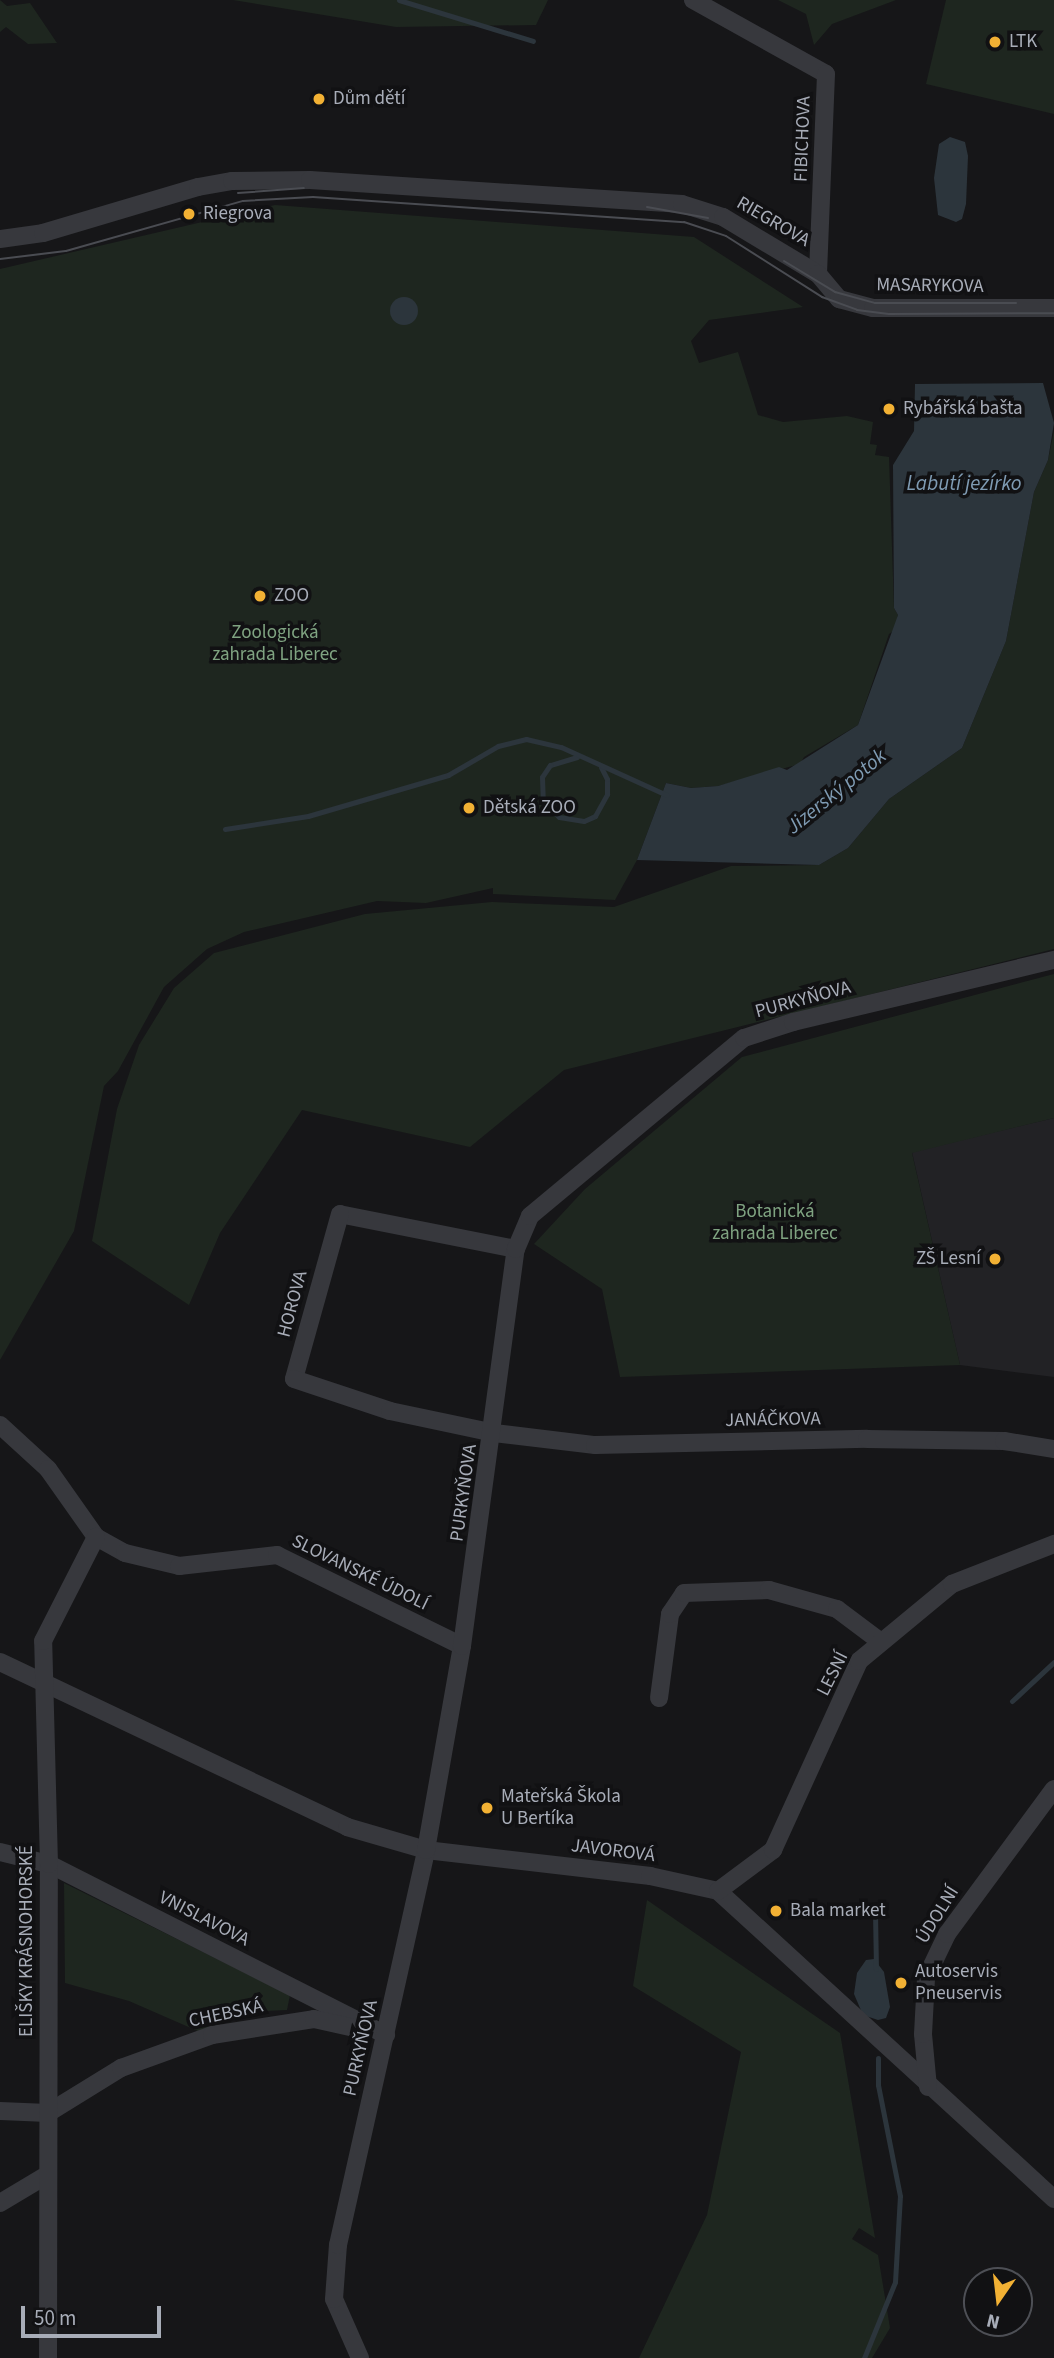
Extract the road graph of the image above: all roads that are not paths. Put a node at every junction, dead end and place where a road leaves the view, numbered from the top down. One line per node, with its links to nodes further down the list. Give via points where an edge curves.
1 (693, 0): 3 (street, FIBICHOVA, via 826,74)
2 (0, 239): 3 (street, RIEGROVA, via 43,233 198,187 232,181 310,180 682,204 723,217)
3 (818, 274): 4 (street, MASARYKOVA, via 839,299 873,308)
4 (1054, 308)
5 (1054, 960): 6 (street, PURKYŇOVA, via 793,1022 744,1038 530,1216)
6 (516, 1250): 8 (street, PURKYŇOVA); 8 (street, HOROVA, via 340,1214 294,1379 390,1410)
7 (0, 1425): 10 (street, SLOVANSKÉ ÚDOLÍ, via 48,1469)
8 (494, 1433): 9 (street, JANÁČKOVA, via 596,1445 881,1439 1004,1441); 13 (street, PURKYŇOVA)
9 (1054, 1449)
10 (96, 1537): 13 (street, SLOVANSKÉ ÚDOLÍ, via 125,1553 179,1566 277,1555); 15 (street, ELIŠKY KRÁSNOHORSKÉ, via 43,1641)
11 (1054, 1544): 12 (street, LESNÍ, via 952,1584)
12 (881, 1642): 16 (street, via 838,1609 769,1590 684,1593 670,1614); 21 (street, LESNÍ, via 859,1661 773,1850)
13 (462, 1646): 18 (street, PURKYŇOVA)
14 (0, 1662): 15 (street, JAVOROVÁ)
15 (42, 1679): 18 (street, JAVOROVÁ, via 347,1828); 20 (street, ELIŠKY KRÁSNOHORSKÉ)
16 (659, 1698)
17 (1054, 1789): 23 (street, ÚDOLNÍ, via 947,1934 926,1978 923,2034)
18 (426, 1850): 21 (street, JAVOROVÁ, via 650,1876); 22 (street, PURKYŇOVA)
19 (0, 1852): 20 (street, VNISLAVOVA)
20 (50, 1864): 22 (street, VNISLAVOVA); 25 (street, ELIŠKY KRÁSNOHORSKÉ)
21 (718, 1891): 23 (street)
22 (386, 2035): 25 (street, CHEBSKÁ, via 314,2019 212,2035 121,2068); 30 (street, PURKYŇOVA, via 338,2245 334,2299)
23 (928, 2087): 27 (street)
24 (0, 2111): 25 (street)
25 (48, 2113): 26 (street, ELIŠKY KRÁSNOHORSKÉ)
26 (47, 2175): 28 (street); 29 (street, ELIŠKY KRÁSNOHORSKÉ)
27 (1054, 2199)
28 (0, 2203)
29 (48, 2358)
30 (359, 2358)

